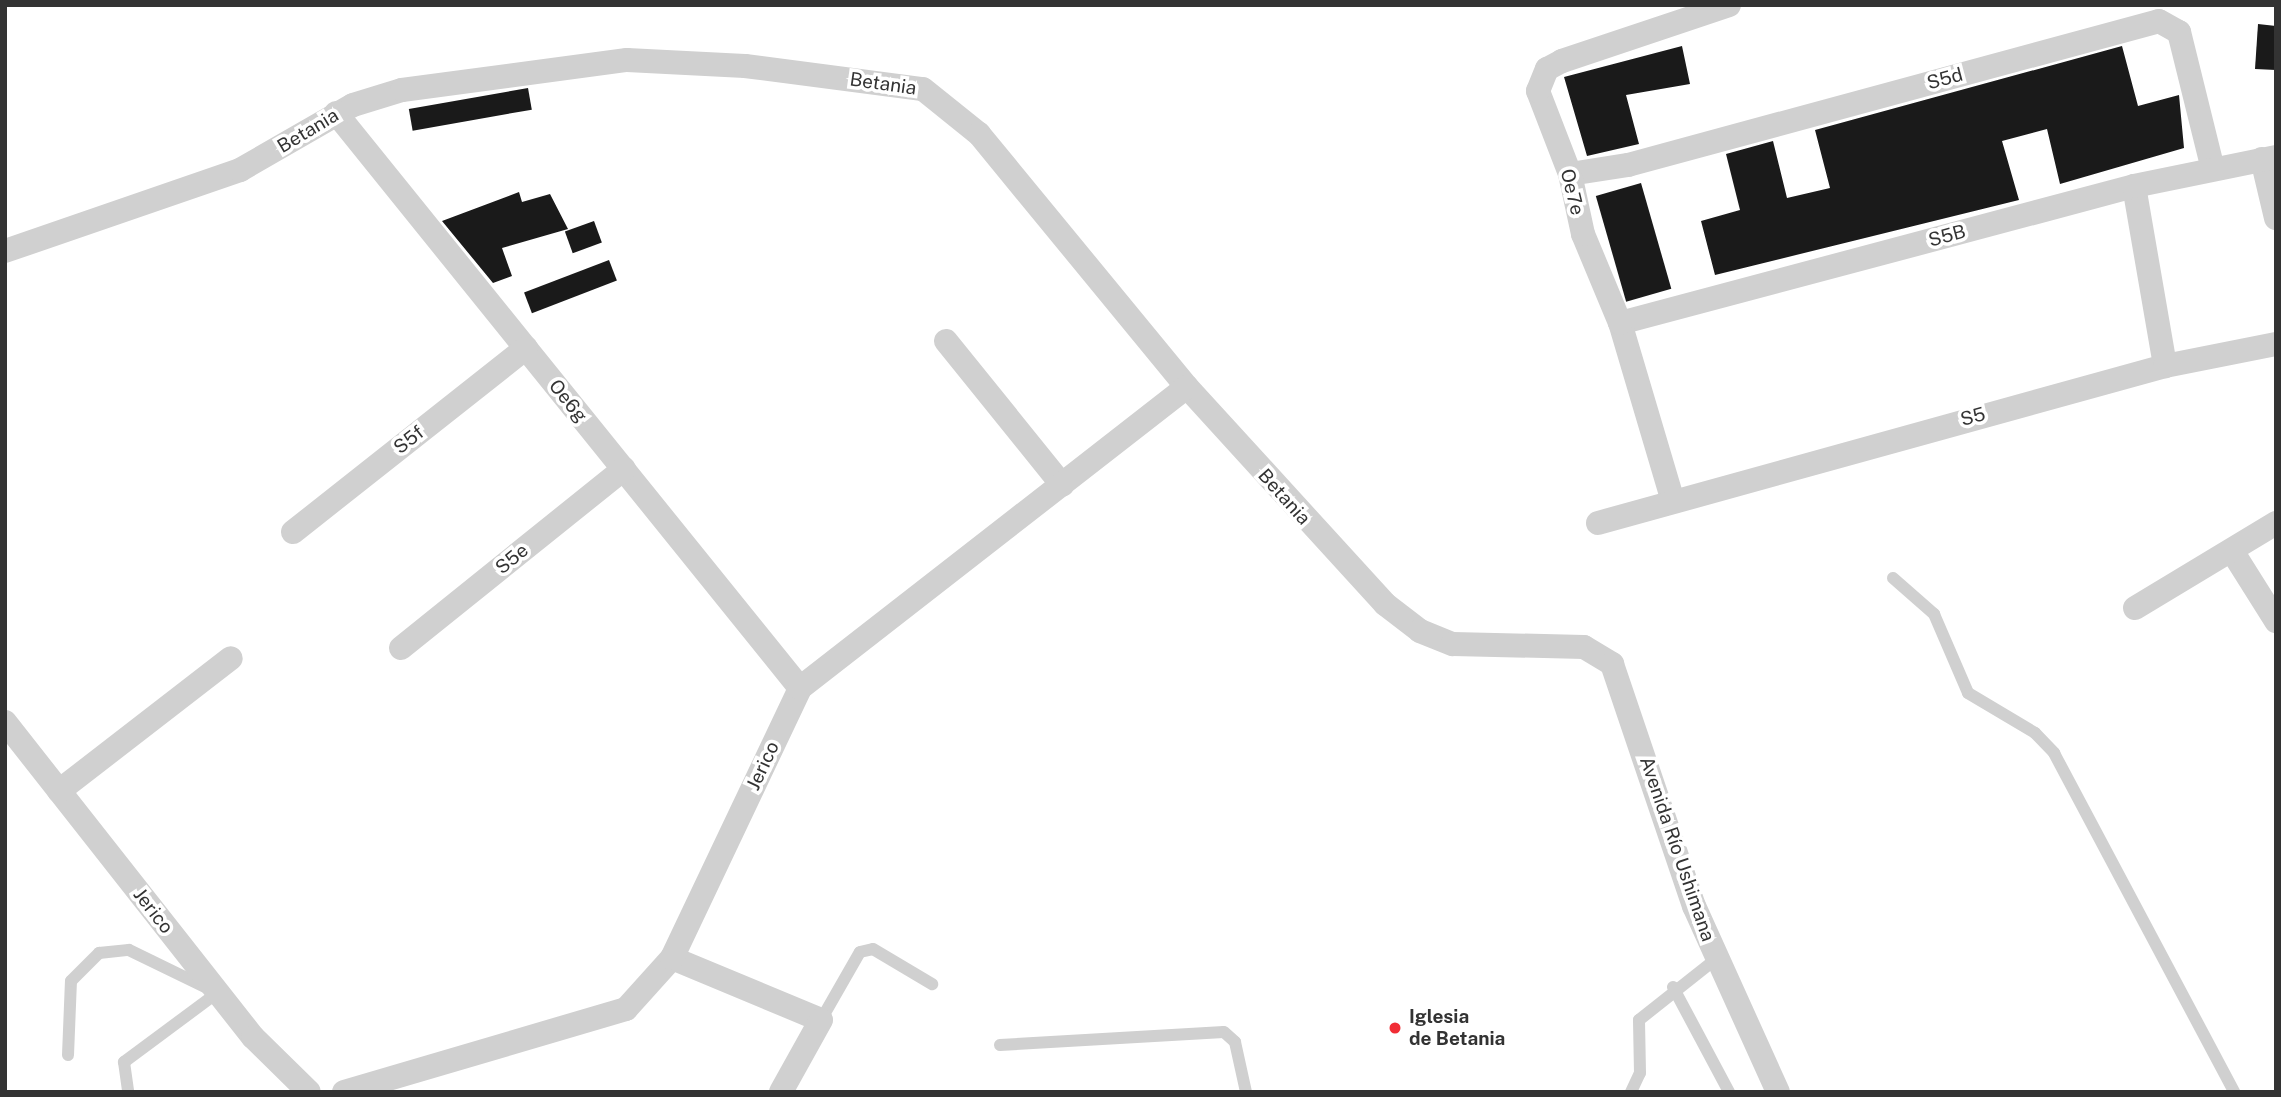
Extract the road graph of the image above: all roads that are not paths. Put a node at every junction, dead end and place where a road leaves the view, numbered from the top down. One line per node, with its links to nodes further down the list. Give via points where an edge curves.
1 (1729, 5): 5 (street, Oe7e, via 1548,69 1538,91)
2 (336, 113): 8 (street, Betania, via 240,170); 12 (street, Oe6g); 14 (street, Betania, via 402,90 627,60 745,66 923,89 979,134)
3 (2269, 158): 4 (street, S5B); 7 (street)
4 (2213, 170): 5 (street, S5d, via 2179,32 2160,21 1628,165); 6 (street, S5B)
5 (1570, 174): 9 (street, Oe7e, via 1583,234)
6 (2134, 186): 9 (street, S5B); 13 (street)
7 (2276, 218)
8 (5, 251)
9 (1620, 323): 17 (street, Oe7e)
10 (946, 341): 16 (street)
11 (2276, 344): 13 (street, S5)
12 (526, 348): 15 (street, Oe6g); 20 (street, S5f)
13 (2165, 366): 17 (street, S5)
14 (1187, 387): 16 (street, Jerico); 26 (street, Betania, via 1340,560 1420,631 1475,648 1545,644)
15 (624, 469): 25 (street, S5e); 28 (street, Oe6g)
16 (1062, 485): 28 (street, Jerico)
17 (1672, 498): 18 (street, S5)
18 (1598, 523)
19 (2276, 523): 21 (street)
20 (293, 532)
21 (2232, 551): 23 (street); 24 (street)
22 (1893, 578): 47 (lane, via 1938,621 1968,692 2035,733 2054,753)
23 (2135, 608)
24 (2276, 621)
25 (401, 648)
26 (1594, 650): 32 (street, Avenida Río Ushimana, via 1617,673)
27 (231, 658): 30 (street)
28 (800, 688): 31 (street, Jerico)
29 (5, 722): 30 (street, Jerico)
30 (59, 791): 35 (street, Jerico)
31 (672, 958): 36 (street); 41 (street, Jerico, via 639,996 610,1017)
32 (1716, 959): 34 (lane); 46 (street, Avenida Río Ushimana)
33 (932, 984): 36 (lane, via 873,949 860,952)
34 (1673, 986): 44 (lane, via 1639,1020 1640,1073); 45 (lane)
35 (217, 992): 38 (lane, via 129,950 99,953 71,981); 39 (lane, via 124,1062); 40 (street, Jerico, via 291,1079)
36 (821, 1020): 42 (street)
37 (1000, 1045): 43 (lane, via 1224,1032 1235,1042)
38 (68, 1055)
39 (128, 1092)
40 (309, 1092)
41 (344, 1092)
42 (781, 1092)
43 (1246, 1092)
44 (1631, 1092)
45 (1729, 1092)
46 (1778, 1092)
47 (2234, 1092)

